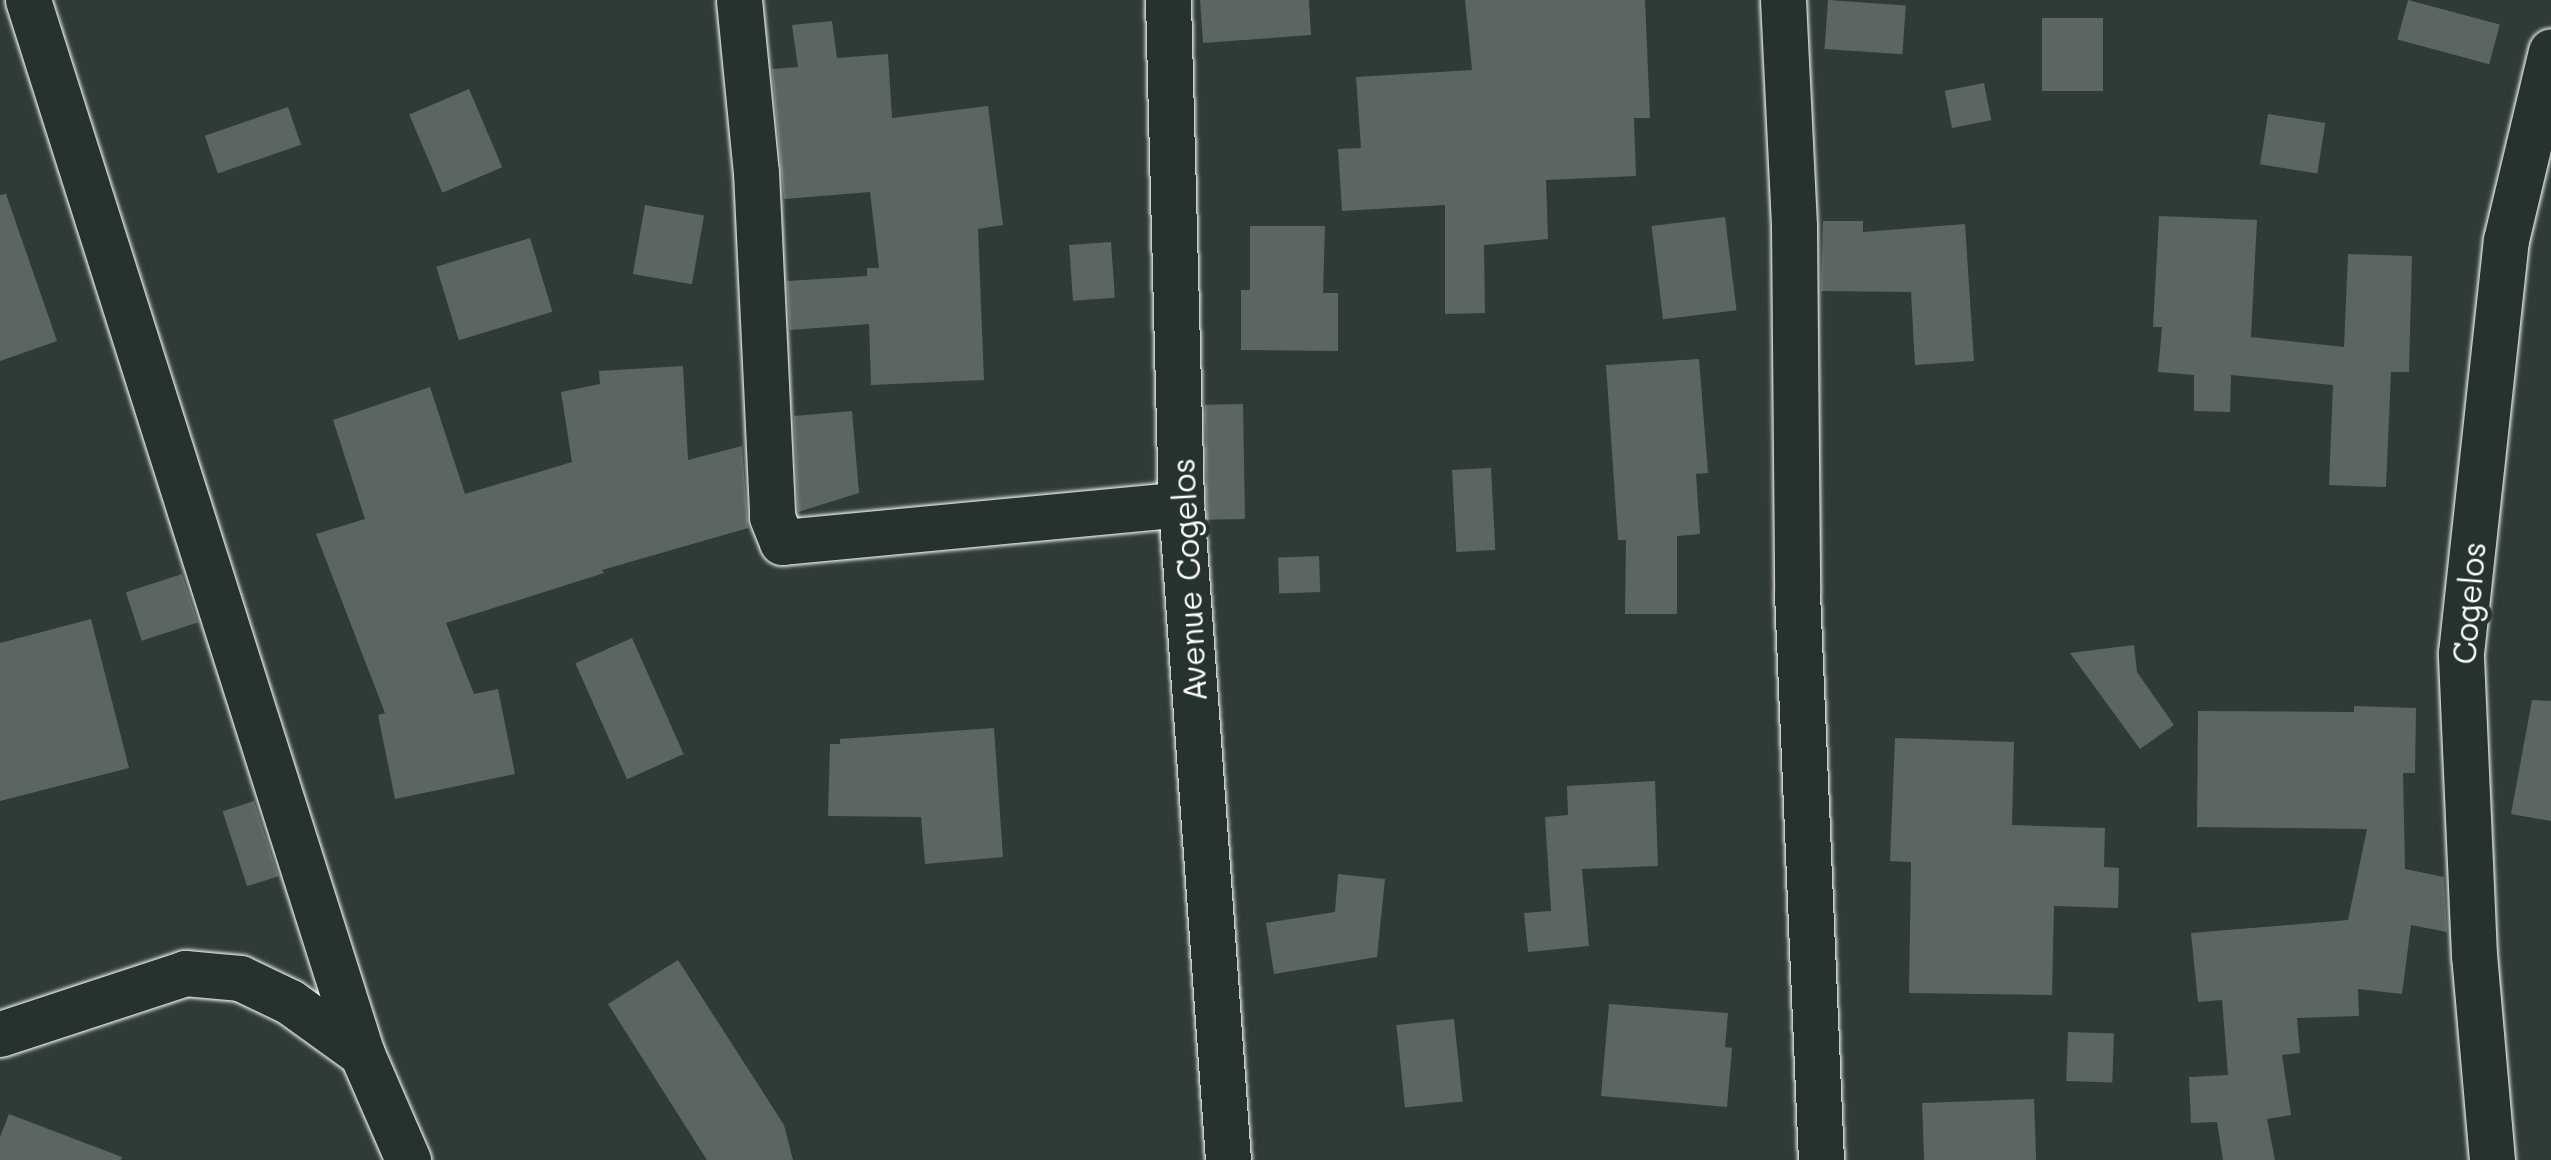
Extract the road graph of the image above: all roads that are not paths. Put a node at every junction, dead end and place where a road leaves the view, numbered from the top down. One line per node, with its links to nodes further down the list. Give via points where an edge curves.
1 (28, 0): 8 (street)
2 (740, 0): 6 (street, via 756,172 772,517 782,542)
3 (1168, 0): 6 (street, Avenue Cogelos)
4 (1783, 0): 11 (street, via 1794,227 1797,593)
5 (2551, 51): 12 (street, Cogelos, via 2506,240 2461,653 2474,955)
6 (1181, 504): 10 (street, Avenue Cogelos)
7 (0, 1034): 8 (street, via 185,973 240,978 290,1002)
8 (362, 1054): 9 (street)
9 (408, 1160)
10 (1228, 1160)
11 (1821, 1160)
12 (2492, 1160)

